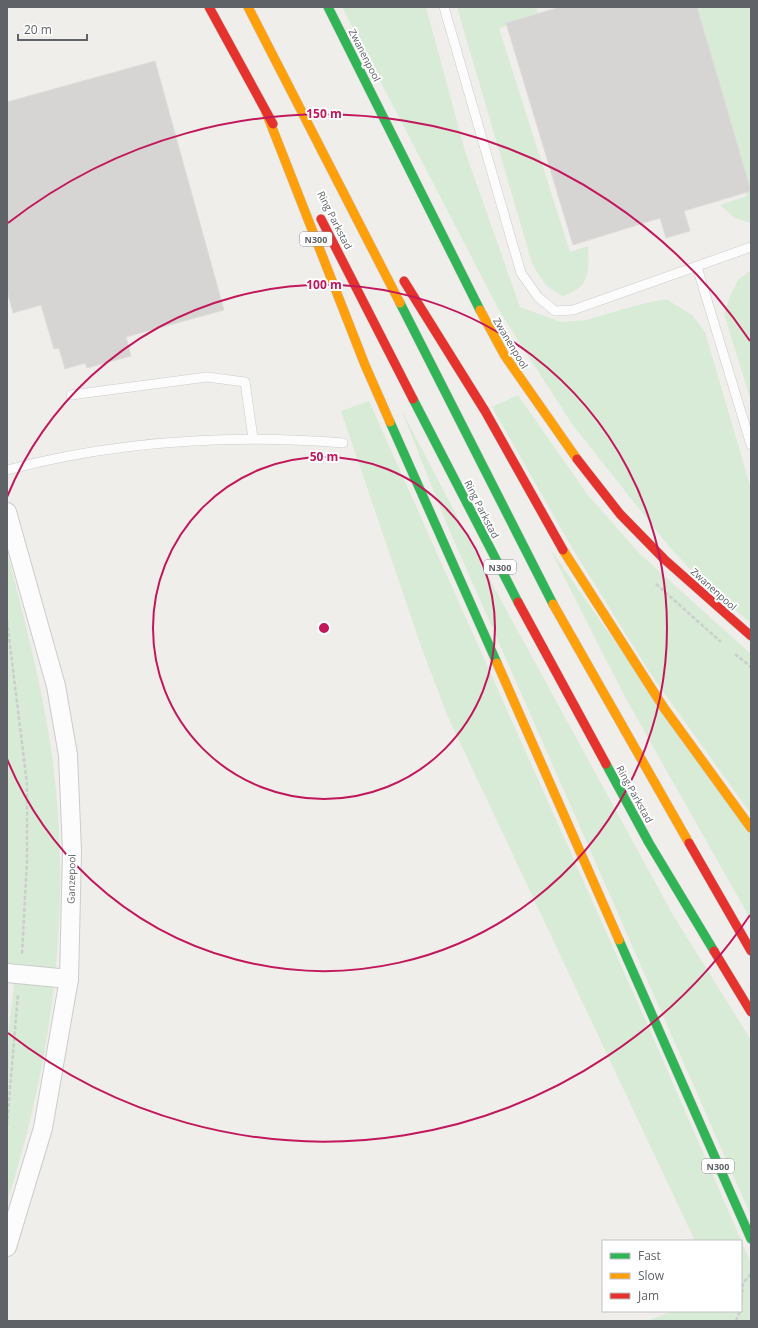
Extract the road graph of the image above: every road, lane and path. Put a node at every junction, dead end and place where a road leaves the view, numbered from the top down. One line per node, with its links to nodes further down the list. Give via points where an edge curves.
1 (209, 7): 5 (main road, Ring Parkstad / N300)
2 (248, 7): 6 (main road, Ring Parkstad / N300)
3 (328, 7): 20 (main road, Zwanenpool, via 484,319 529,392 620,514 664,559)
4 (444, 7): 11 (lane, via 521,274 538,297 555,311 573,310)
5 (266, 112): 7 (main road, Ring Parkstad / N300); 27 (main road, N300, via 365,366)
6 (326, 157): 9 (main road, N300); 22 (main road, Ring Parkstad / N300, via 554,604)
7 (306, 190)
8 (317, 211): 25 (main road, Ring Parkstad / N300, via 527,620 649,843)
9 (380, 244)
10 (751, 247): 11 (lane)
11 (697, 267): 16 (lane)
12 (397, 271): 21 (main road, via 486,411 566,556 664,708)
13 (71, 395): 14 (lane, via 207,377 245,382)
14 (253, 438): 15 (lane); 17 (lane, via 153,443 50,458)
15 (343, 443)
16 (751, 445)
17 (7, 470)
18 (7, 512): 24 (street, Ganzepool, via 56,686 68,755 72,851)
19 (7, 621): 23 (path, via 27,784 27,860)
20 (751, 636)
21 (751, 828)
22 (751, 951)
23 (13, 974): 24 (street); 26 (path)
24 (69, 979): 28 (street, Ganzepool, via 43,1128)
25 (751, 1012)
26 (7, 1125)
27 (751, 1239)
28 (7, 1247)
29 (751, 1274): 30 (path, via 743,1283)
30 (742, 1294)

